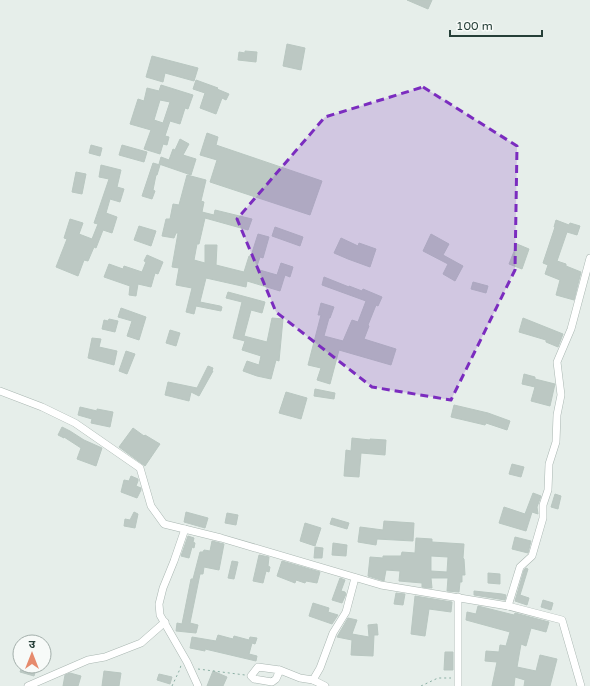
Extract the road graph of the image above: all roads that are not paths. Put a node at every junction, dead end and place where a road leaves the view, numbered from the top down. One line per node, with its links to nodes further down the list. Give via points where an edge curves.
1 (590, 258): 6 (street, via 571,329 557,362 561,395 543,518 532,556 520,567)
2 (0, 391): 3 (street, via 75,423 140,468 151,506 164,524)
3 (185, 529): 4 (street); 7 (street, via 159,604 160,614)
4 (355, 578): 5 (street, via 381,585); 9 (street, via 346,612 333,633)
5 (458, 597): 6 (street); 13 (street)
6 (508, 606): 14 (street, via 562,620)
7 (165, 622): 10 (street, via 141,643 105,657 88,660); 11 (street)
8 (280, 670): 8 (street, via 276,680 272,682 254,679 251,676 258,667); 9 (street)
9 (313, 680): 12 (street)
10 (28, 686)
11 (198, 686)
12 (325, 686)
13 (458, 686)
14 (581, 686)

